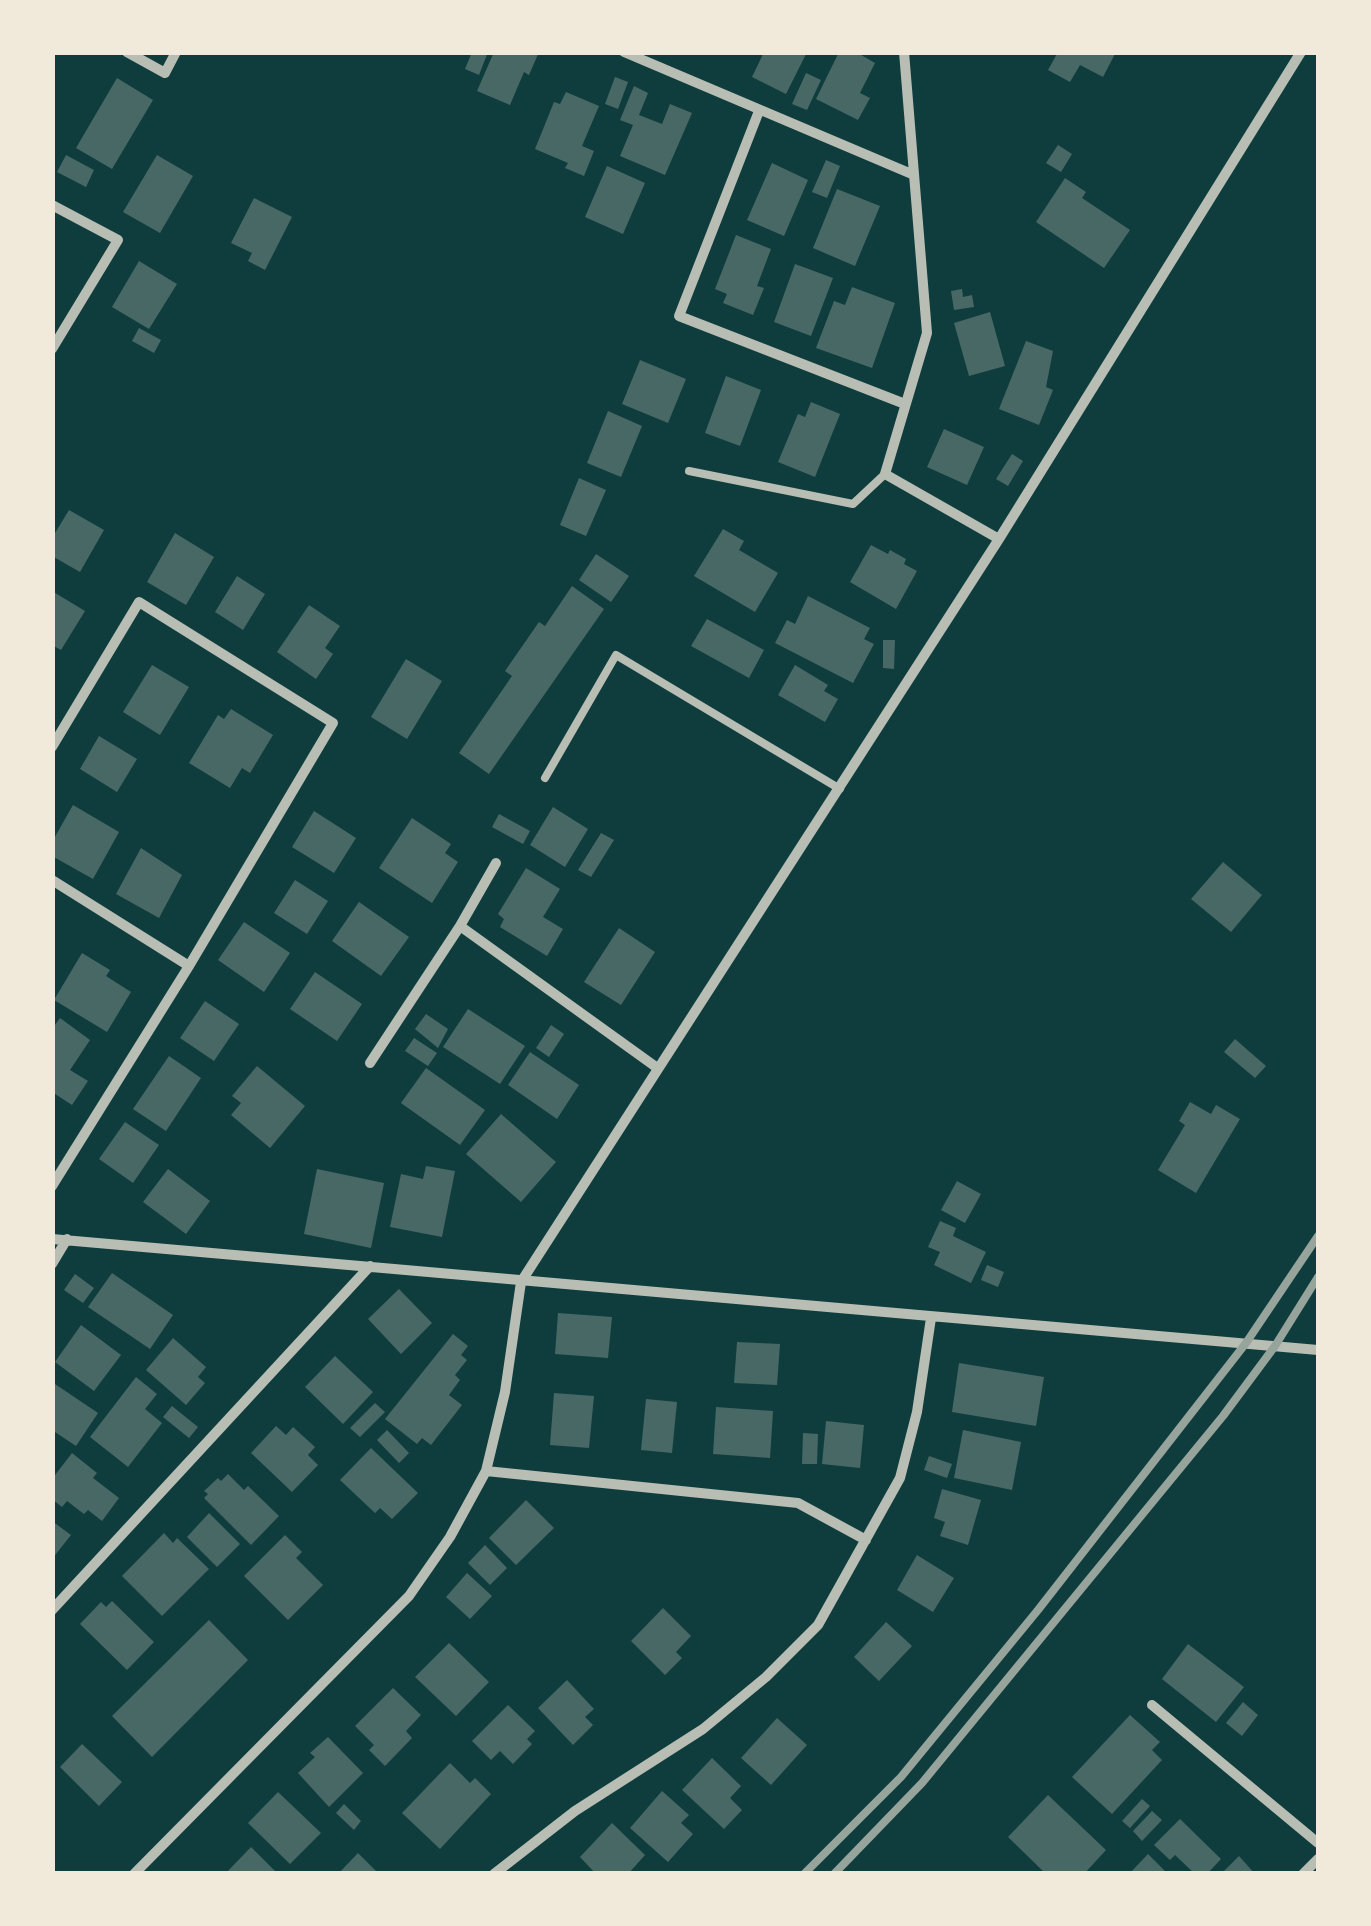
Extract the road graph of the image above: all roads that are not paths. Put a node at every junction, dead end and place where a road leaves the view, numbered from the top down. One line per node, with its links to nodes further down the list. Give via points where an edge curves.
1 (127, 52): 2 (street, via 165,73)
2 (176, 52)
3 (624, 52): 6 (street)
4 (904, 52): 7 (street)
5 (1301, 52): 13 (street)
6 (760, 111): 7 (street); 10 (street, via 678,316)
7 (914, 175): 10 (street, via 927,333)
8 (52, 205): 9 (street, via 118,240)
9 (52, 349)
10 (904, 404): 12 (street)
11 (689, 470): 12 (lane, via 852,504)
12 (886, 474): 13 (street)
13 (999, 539): 16 (street)
14 (52, 747): 20 (street, via 139,602 333,723)
15 (545, 778): 16 (lane, via 616,655)
16 (840, 790): 22 (street)
17 (496, 863): 19 (street)
18 (52, 880): 20 (street)
19 (460, 926): 21 (street); 22 (street)
20 (189, 966): 23 (street)
21 (370, 1063)
22 (656, 1067): 28 (street)
23 (52, 1186)
24 (52, 1238): 25 (street)
25 (67, 1240): 26 (street); 27 (street)
26 (52, 1264)
27 (370, 1266): 28 (street); 33 (street)
28 (521, 1282): 29 (street); 31 (street)
29 (930, 1318): 30 (street); 32 (street, via 900,1478)
30 (1318, 1350)
31 (486, 1472): 32 (street, via 798,1503); 37 (street, via 409,1596)
32 (866, 1540): 38 (street, via 818,1625 766,1677 703,1729 575,1810)
33 (52, 1610)
34 (1152, 1705): 35 (street)
35 (1318, 1843)
36 (1318, 1859): 39 (street)
37 (134, 1874)
38 (494, 1874)
39 (1303, 1874)

